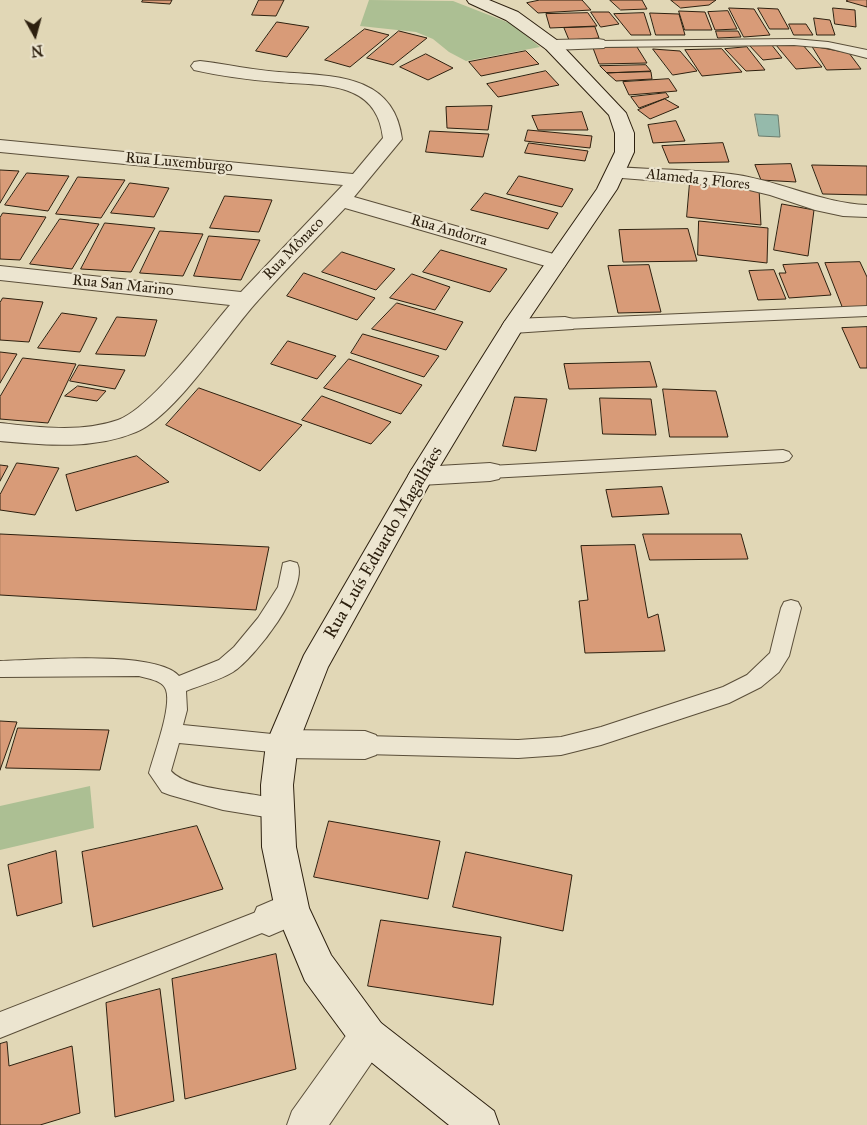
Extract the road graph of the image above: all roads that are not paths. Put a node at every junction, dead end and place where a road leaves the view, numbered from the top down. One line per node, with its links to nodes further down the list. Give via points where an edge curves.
1 (476, 0): 3 (street, Rua Luís Eduardo Magalhães, via 512,16)
2 (598, 44): 3 (street); 4 (lane, via 794,42 828,45)
3 (552, 45): 7 (street, Rua Luís Eduardo Magalhães, via 608,103 623,124 628,144)
4 (867, 54)
5 (200, 66): 8 (street, Rua Mônaco, via 339,84 373,96 390,123 393,139)
6 (0, 146): 8 (street, Rua Luxemburgo)
7 (616, 173): 10 (street, Alameda 3 Flores, via 736,181 776,190 815,204); 11 (street, Rua Luís Eduardo Magalhães)
8 (358, 180): 9 (street, Rua Mônaco)
9 (341, 200): 11 (street, Rua Andorra); 13 (street, Rua Mônaco)
10 (867, 211)
11 (556, 262): 16 (street, Rua Luís Eduardo Magalhães)
12 (0, 273): 13 (street, Rua San Marino)
13 (246, 300): 17 (street, Rua Mônaco, via 159,404 128,426 101,433 56,437)
14 (867, 311): 15 (lane)
15 (565, 324): 16 (street)
16 (512, 326): 20 (street, Rua Luís Eduardo Magalhães)
17 (0, 432)
18 (783, 456): 19 (lane)
19 (490, 472): 20 (street)
20 (421, 476): 26 (street, Rua Luís Eduardo Magalhães, via 314,664)
21 (290, 568): 24 (lane, via 287,588 265,624 241,653 226,666)
22 (790, 608): 27 (lane, via 779,656 754,681 728,694 601,736 561,746 518,749)
23 (0, 669): 24 (lane, via 139,668 166,674)
24 (176, 686): 25 (lane, via 176,710)
25 (170, 733): 26 (lane); 28 (lane, via 160,773 170,785 223,800)
26 (282, 744): 27 (street); 28 (street, Rua Luís Eduardo Magalhães)
27 (365, 745)
28 (278, 810): 29 (street, Rua Luís Eduardo Magalhães)
29 (280, 914): 30 (lane); 31 (street, Rua Luís Eduardo Magalhães)
30 (0, 1025)
31 (368, 1036): 32 (street); 33 (street, Rua Luís Eduardo Magalhães)
32 (306, 1125)
33 (480, 1125)

